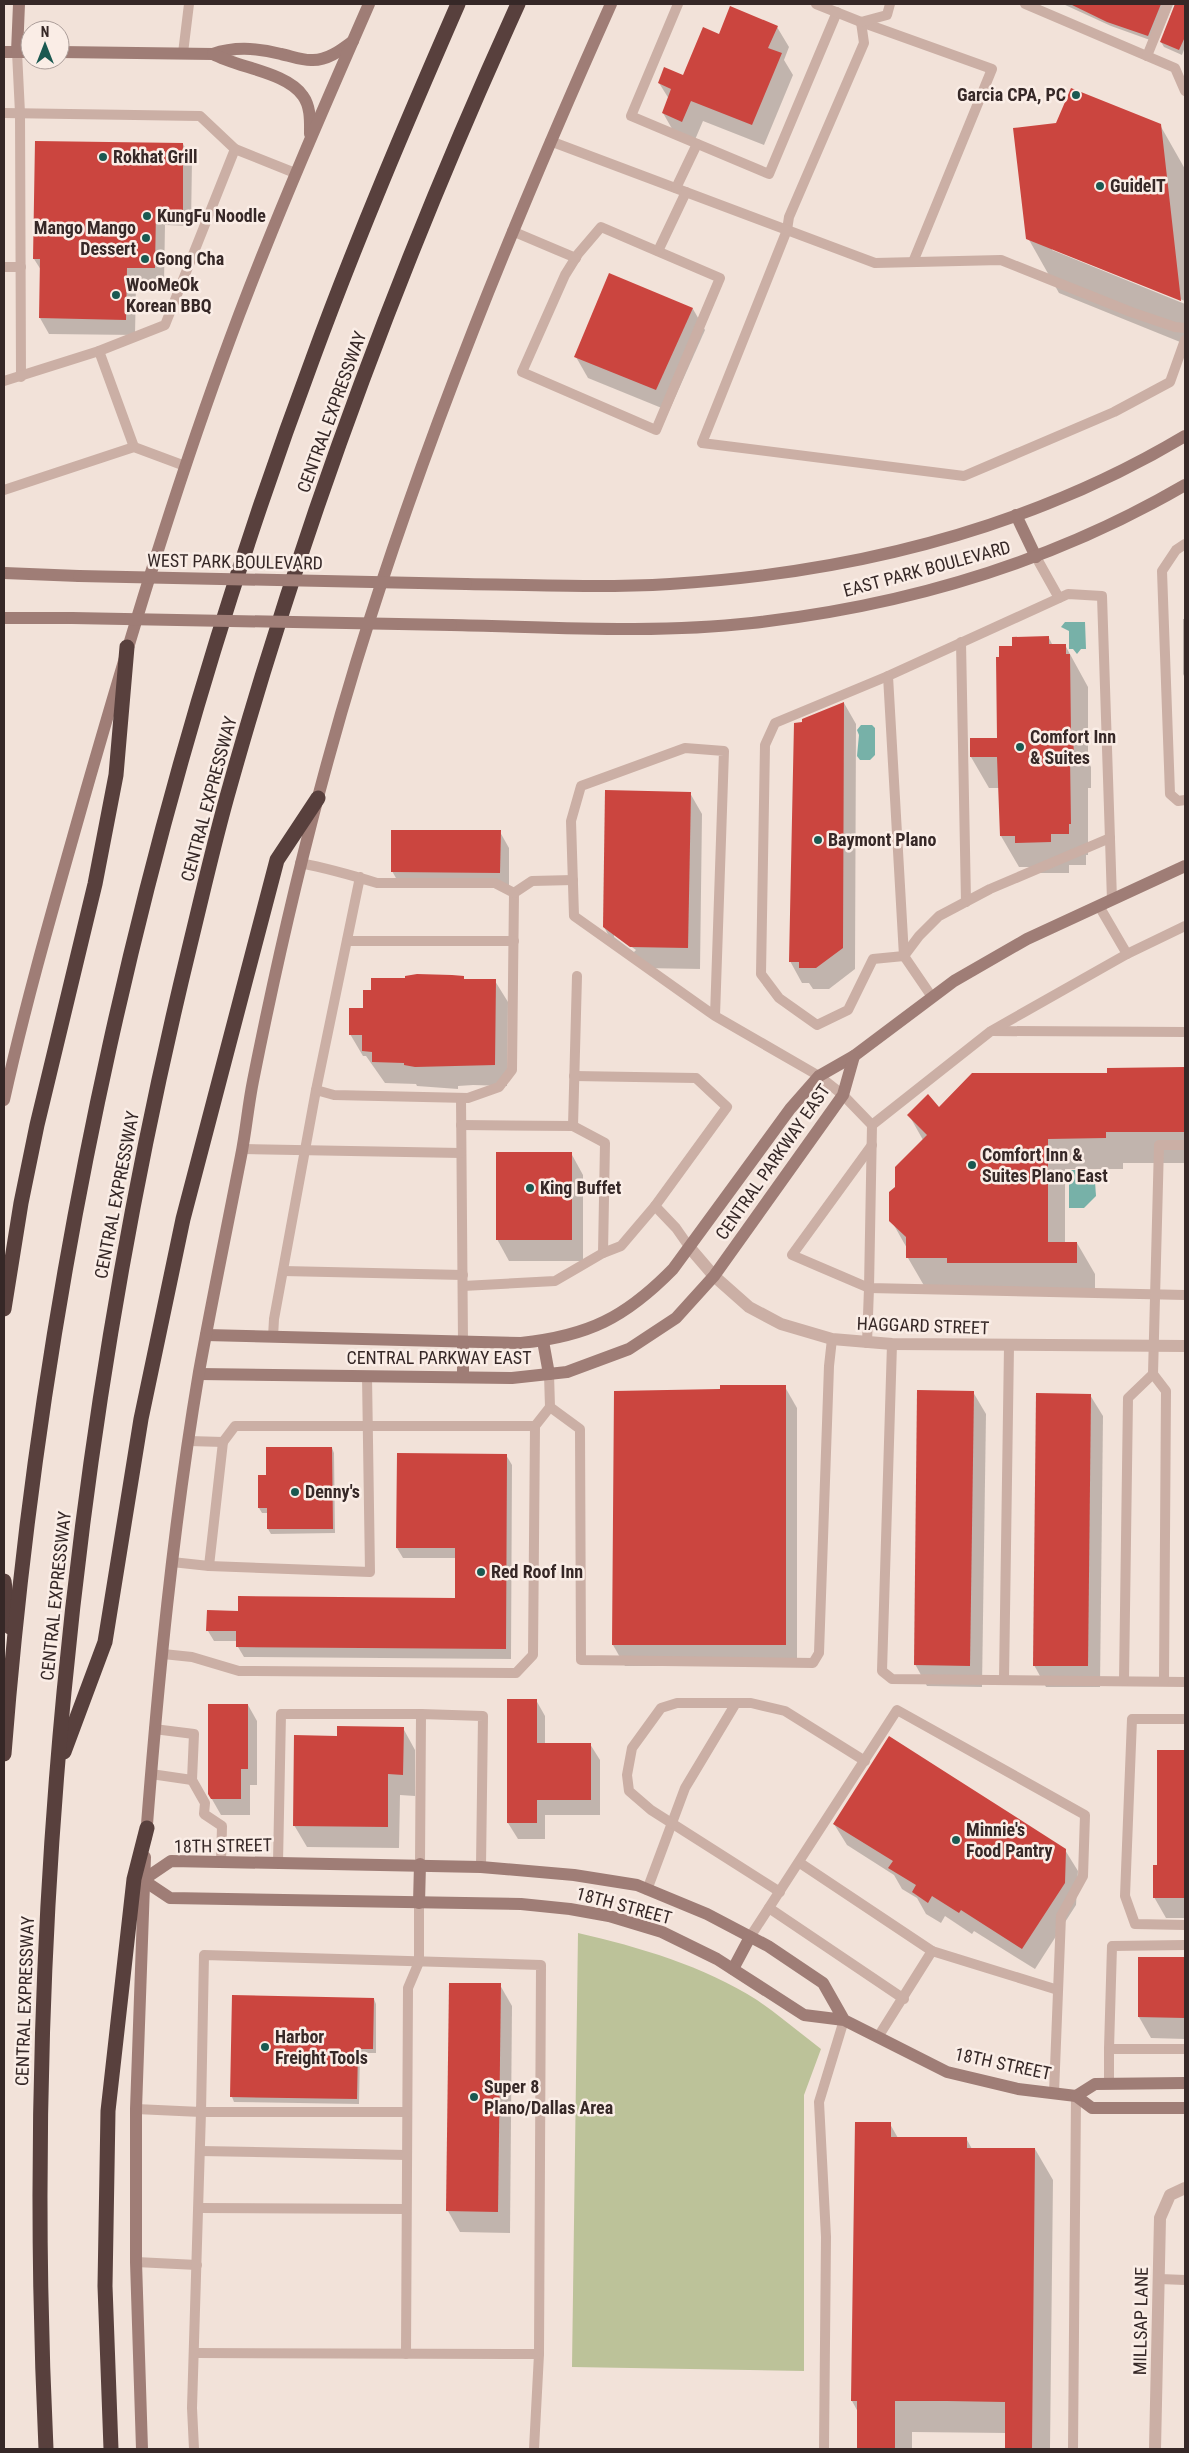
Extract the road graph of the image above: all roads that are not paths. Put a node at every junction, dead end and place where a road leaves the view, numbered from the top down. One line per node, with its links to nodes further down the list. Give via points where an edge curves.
1 (18, 4): 13 (main road)
2 (189, 4): 19 (lane)
3 (369, 4): 15 (main road)
4 (458, 4): 131 (highway, CENTRAL EXPRESSWAY, via 384,174 305,380 216,643 159,844 105,1070 67,1268 40,1433)
5 (518, 4): 143 (highway, CENTRAL EXPRESSWAY, via 388,310 301,553 229,787 174,1008 115,1305 80,1540)
6 (611, 4): 27 (main road)
7 (678, 4): 28 (lane, via 631,116)
8 (816, 4): 12 (lane)
9 (890, 4): 14 (lane, via 887,15)
10 (1025, 4): 21 (lane)
11 (1168, 4): 21 (lane)
12 (837, 12): 14 (lane); 28 (lane, via 769,174)
13 (20, 20)
14 (860, 22): 33 (lane, via 864,43 789,217); 37 (lane, via 992,69)
15 (353, 41): 20 (main road, via 324,58 311,60 261,49 228,48); 26 (main road)
16 (4, 52): 17 (main road)
17 (20, 52)
18 (70, 52): 19 (main road)
19 (183, 54): 20 (main road)
20 (213, 54): 26 (main road, via 281,80 303,96 310,115)
21 (1147, 56): 23 (lane, via 1175,68)
22 (23, 70): 25 (lane)
23 (1185, 86)
24 (4, 113): 25 (lane)
25 (20, 113): 29 (lane, via 200,116); 39 (lane)
26 (310, 138): 30 (main road)
27 (550, 141): 31 (lane); 34 (main road)
28 (697, 144): 31 (lane)
29 (235, 150): 30 (lane); 42 (lane, via 165,325)
30 (295, 173): 47 (main road)
31 (676, 188): 32 (lane)
32 (686, 192): 33 (lane); 35 (lane)
33 (787, 230): 37 (lane, via 875,263); 41 (lane, via 702,443 964,476 1114,412 1170,382)
34 (512, 231): 36 (lane); 60 (main road, via 398,536 357,660)
35 (658, 251): 36 (lane, via 601,227); 36 (lane, via 720,278 656,430 522,372 565,275)
36 (576, 258)
37 (913, 262): 40 (lane, via 1001,260 1131,312)
38 (4, 267): 39 (lane)
39 (20, 267): 43 (lane)
40 (1185, 328)
41 (1185, 340)
42 (99, 351): 43 (lane); 46 (lane)
43 (21, 377): 44 (lane)
44 (4, 381)
45 (1185, 436): 50 (main road, EAST PARK BOULEVARD, via 1086,488)
46 (134, 447): 47 (lane); 49 (lane)
47 (185, 466): 58 (main road)
48 (1185, 485): 52 (main road, EAST PARK BOULEVARD, via 1140,512)
49 (4, 490)
50 (1016, 515): 52 (main road); 54 (main road, EAST PARK BOULEVARD, via 914,548 834,566 757,577 669,584)
51 (1185, 544): 61 (lane, via 1176,550 1162,572 1170,794 1178,801)
52 (1036, 557): 55 (lane); 56 (main road, EAST PARK BOULEVARD, bridge, via 920,593 834,611 751,623 666,628)
53 (4, 573): 54 (main road, WEST PARK BOULEVARD, bridge)
54 (466, 584)
55 (1059, 598): 57 (lane); 62 (lane, via 1068,594 1102,596)
56 (4, 618)
57 (962, 642): 59 (lane); 69 (lane)
58 (127, 647): 81 (main road); 107 (highway, via 116,775 95,884 37,1125)
59 (888, 676): 75 (lane); 75 (lane, via 775,723 765,745 761,974 779,998 817,1025 848,1010 873,959)
60 (318, 798): 63 (main road); 143 (highway, via 277,860 184,1219 142,1419 104,1642)
61 (1185, 800)
62 (1110, 838): 68 (lane); 69 (lane)
63 (300, 863): 65 (lane); 95 (main road, via 252,1086)
64 (1185, 866): 68 (main road, CENTRAL PARKWAY EAST)
65 (360, 877): 67 (lane, via 377,883 495,883); 72 (lane)
66 (573, 880): 67 (lane, via 532,881); 78 (lane, via 574,916); 78 (lane, via 571,821 581,786 685,748 724,752)
67 (514, 893): 73 (lane)
68 (1112, 900): 70 (main road, CENTRAL PARKWAY EAST)
69 (966, 902): 75 (lane, via 940,916)
70 (1099, 906): 74 (lane); 77 (main road, CENTRAL PARKWAY EAST, via 1027,938)
71 (1185, 926): 74 (lane)
72 (347, 941): 73 (lane); 86 (lane)
73 (514, 941): 88 (lane, via 512,1070 499,1087)
74 (1127, 954): 79 (lane)
75 (904, 956): 77 (lane)
76 (577, 976): 84 (lane)
77 (932, 997): 82 (main road, CENTRAL PARKWAY EAST)
78 (715, 1016): 85 (lane)
79 (991, 1031): 80 (lane); 91 (lane)
80 (1185, 1032)
81 (16, 1047): 83 (main road); 89 (main road)
82 (854, 1056): 85 (main road, CENTRAL PARKWAY EAST); 87 (main road, CENTRAL PARKWAY EAST)
83 (4, 1060)
84 (574, 1076): 92 (lane); 98 (lane, via 696,1078 727,1107)
85 (819, 1076): 87 (lane); 99 (main road, CENTRAL PARKWAY EAST, via 790,1109)
86 (316, 1090): 88 (lane, via 334,1095); 96 (lane)
87 (843, 1095): 91 (lane); 102 (main road, CENTRAL PARKWAY EAST)
88 (460, 1098): 90 (lane)
89 (4, 1100)
90 (461, 1125): 92 (lane); 97 (lane)
91 (872, 1125): 93 (lane)
92 (573, 1126): 100 (lane, via 605,1143)
93 (872, 1145): 104 (lane); 104 (lane, via 792,1255)
94 (1185, 1145): 105 (lane, via 1159,1145)
95 (242, 1149): 96 (lane); 108 (main road)
96 (305, 1151): 97 (lane); 101 (lane)
97 (461, 1153): 103 (lane)
98 (655, 1206): 99 (lane); 100 (lane, via 621,1246)
99 (690, 1248): 102 (street, HAGGARD STREET); 111 (main road, CENTRAL PARKWAY EAST, via 651,1291 607,1322)
100 (603, 1253): 103 (lane, via 555,1281)
101 (283, 1270): 103 (lane); 109 (lane)
102 (714, 1276): 110 (street, HAGGARD STREET, via 749,1307 781,1324); 119 (main road, CENTRAL PARKWAY EAST, via 676,1318 629,1349 567,1372)
103 (462, 1281): 112 (lane)
104 (869, 1288): 105 (lane); 113 (lane)
105 (1155, 1294): 106 (lane); 116 (lane)
106 (1185, 1295)
107 (4, 1310)
108 (206, 1335): 109 (main road, CENTRAL PARKWAY EAST); 118 (main road)
109 (273, 1337): 112 (main road, CENTRAL PARKWAY EAST)
110 (832, 1339): 113 (street, HAGGARD STREET); 123 (lane, via 819,1653 814,1663 581,1660 580,1429)
111 (543, 1341): 112 (main road, CENTRAL PARKWAY EAST); 119 (main road)
112 (463, 1342): 122 (main road)
113 (867, 1344): 114 (street, HAGGARD STREET)
114 (892, 1344): 115 (street, HAGGARD STREET); 133 (lane, via 882,1671 892,1679)
115 (1008, 1346): 116 (street, HAGGARD STREET); 133 (lane)
116 (1154, 1346): 117 (street, HAGGARD STREET); 120 (lane)
117 (1185, 1346)
118 (199, 1374): 121 (main road, CENTRAL PARKWAY EAST); 126 (main road)
119 (549, 1374): 122 (main road, CENTRAL PARKWAY EAST, via 512,1378); 123 (lane)
120 (1153, 1374): 134 (lane, via 1128,1398); 135 (lane, via 1166,1391)
121 (367, 1376): 122 (main road, CENTRAL PARKWAY EAST); 124 (lane)
122 (462, 1377)
123 (550, 1407): 125 (lane)
124 (369, 1424): 125 (lane); 127 (lane, via 235,1426); 129 (lane, via 370,1572)
125 (535, 1426): 132 (lane, via 533,1655 516,1673 239,1671 192,1657)
126 (188, 1440): 127 (lane); 128 (main road)
127 (223, 1442): 129 (lane)
128 (172, 1562): 129 (lane); 132 (main road)
129 (209, 1566)
130 (4, 1582): 131 (highway)
131 (13, 1651): 141 (highway, CENTRAL EXPRESSWAY)
132 (163, 1654): 140 (main road)
133 (1004, 1680): 134 (lane)
134 (1124, 1681): 135 (lane)
135 (1164, 1681): 136 (lane)
136 (1185, 1682)
137 (736, 1703): 142 (lane, via 785,1711); 146 (lane, via 686,1788); 146 (lane, via 677,1703 661,1708 632,1748 627,1775 629,1791)
138 (421, 1714): 149 (lane, via 281,1714); 151 (lane); 152 (lane, via 482,1716)
139 (1185, 1719): 158 (lane, via 1132,1719 1125,1896 1134,1924)
140 (154, 1729): 144 (main road); 145 (lane, via 194,1734)
141 (4, 1754)
142 (865, 1761): 150 (lane); 164 (lane, via 898,1710 1085,1815 1083,1876 1061,1916)
143 (56, 1772): 190 (highway, CENTRAL EXPRESSWAY, via 46,1923 39,2166 39,2286)
144 (151, 1774): 145 (lane); 147 (main road)
145 (192, 1780): 148 (lane, via 205,1803 204,1814 222,1826)
146 (671, 1823): 154 (lane); 155 (lane)
147 (147, 1828): 153 (main road); 191 (highway, via 134,1879 108,2111 104,2286)
148 (221, 1862): 149 (main road, 18TH STREET); 153 (main road, 18TH STREET, via 171,1862)
149 (278, 1863): 151 (main road, 18TH STREET)
150 (800, 1863): 155 (lane); 161 (lane)
151 (420, 1864): 152 (main road, 18TH STREET); 156 (main road)
152 (481, 1867): 154 (main road, 18TH STREET, via 574,1875 637,1885)
153 (143, 1880): 156 (main road, 18TH STREET, via 170,1898); 175 (main road)
154 (647, 1890): 159 (main road, 18TH STREET, via 707,1914)
155 (780, 1892): 157 (lane)
156 (419, 1903): 162 (lane); 163 (main road, 18TH STREET, via 521,1904 608,1916 662,1932)
157 (769, 1908): 159 (lane); 165 (lane)
158 (1185, 1925)
159 (750, 1937): 163 (main road); 166 (main road, 18TH STREET, via 823,1983)
160 (1185, 1945): 168 (lane, via 1112,1946)
161 (932, 1951): 164 (lane); 165 (lane)
162 (418, 1962): 176 (lane, via 204,1956); 177 (lane, via 408,1988); 189 (lane, via 541,1965)
163 (733, 1969): 166 (main road, 18TH STREET, via 804,2015)
164 (1058, 1990): 172 (lane)
165 (904, 1999): 167 (lane)
166 (844, 2020): 167 (main road, 18TH STREET); 195 (lane, via 819,2102 826,2237)
167 (878, 2037): 172 (main road, 18TH STREET, via 947,2072 1018,2089)
168 (1109, 2048): 169 (lane); 170 (lane)
169 (1185, 2048)
170 (1109, 2084): 171 (main road); 173 (main road, via 1095,2084)
171 (1185, 2084)
172 (1054, 2093): 173 (main road, 18TH STREET)
173 (1076, 2096): 174 (main road, 18TH STREET, via 1092,2108); 196 (lane)
174 (1185, 2108)
175 (136, 2109): 176 (lane); 183 (main road)
176 (201, 2112): 177 (lane); 178 (lane)
177 (407, 2112): 179 (lane)
178 (200, 2151): 179 (lane); 181 (lane)
179 (407, 2155): 182 (lane)
180 (1185, 2188): 185 (street, MILLSAP LANE, via 1170,2195 1160,2218)
181 (199, 2208): 182 (lane); 184 (lane)
182 (406, 2209): 188 (lane)
183 (136, 2262): 184 (lane); 192 (main road)
184 (197, 2265): 187 (lane)
185 (1160, 2279): 186 (lane); 197 (street, MILLSAP LANE)
186 (1185, 2280)
187 (195, 2353): 188 (lane); 193 (lane)
188 (406, 2354): 189 (lane)
189 (539, 2354): 194 (lane)
190 (46, 2449)
191 (111, 2449)
192 (142, 2449)
193 (194, 2449)
194 (534, 2449)
195 (824, 2449)
196 (1074, 2449)
197 (1155, 2449)

